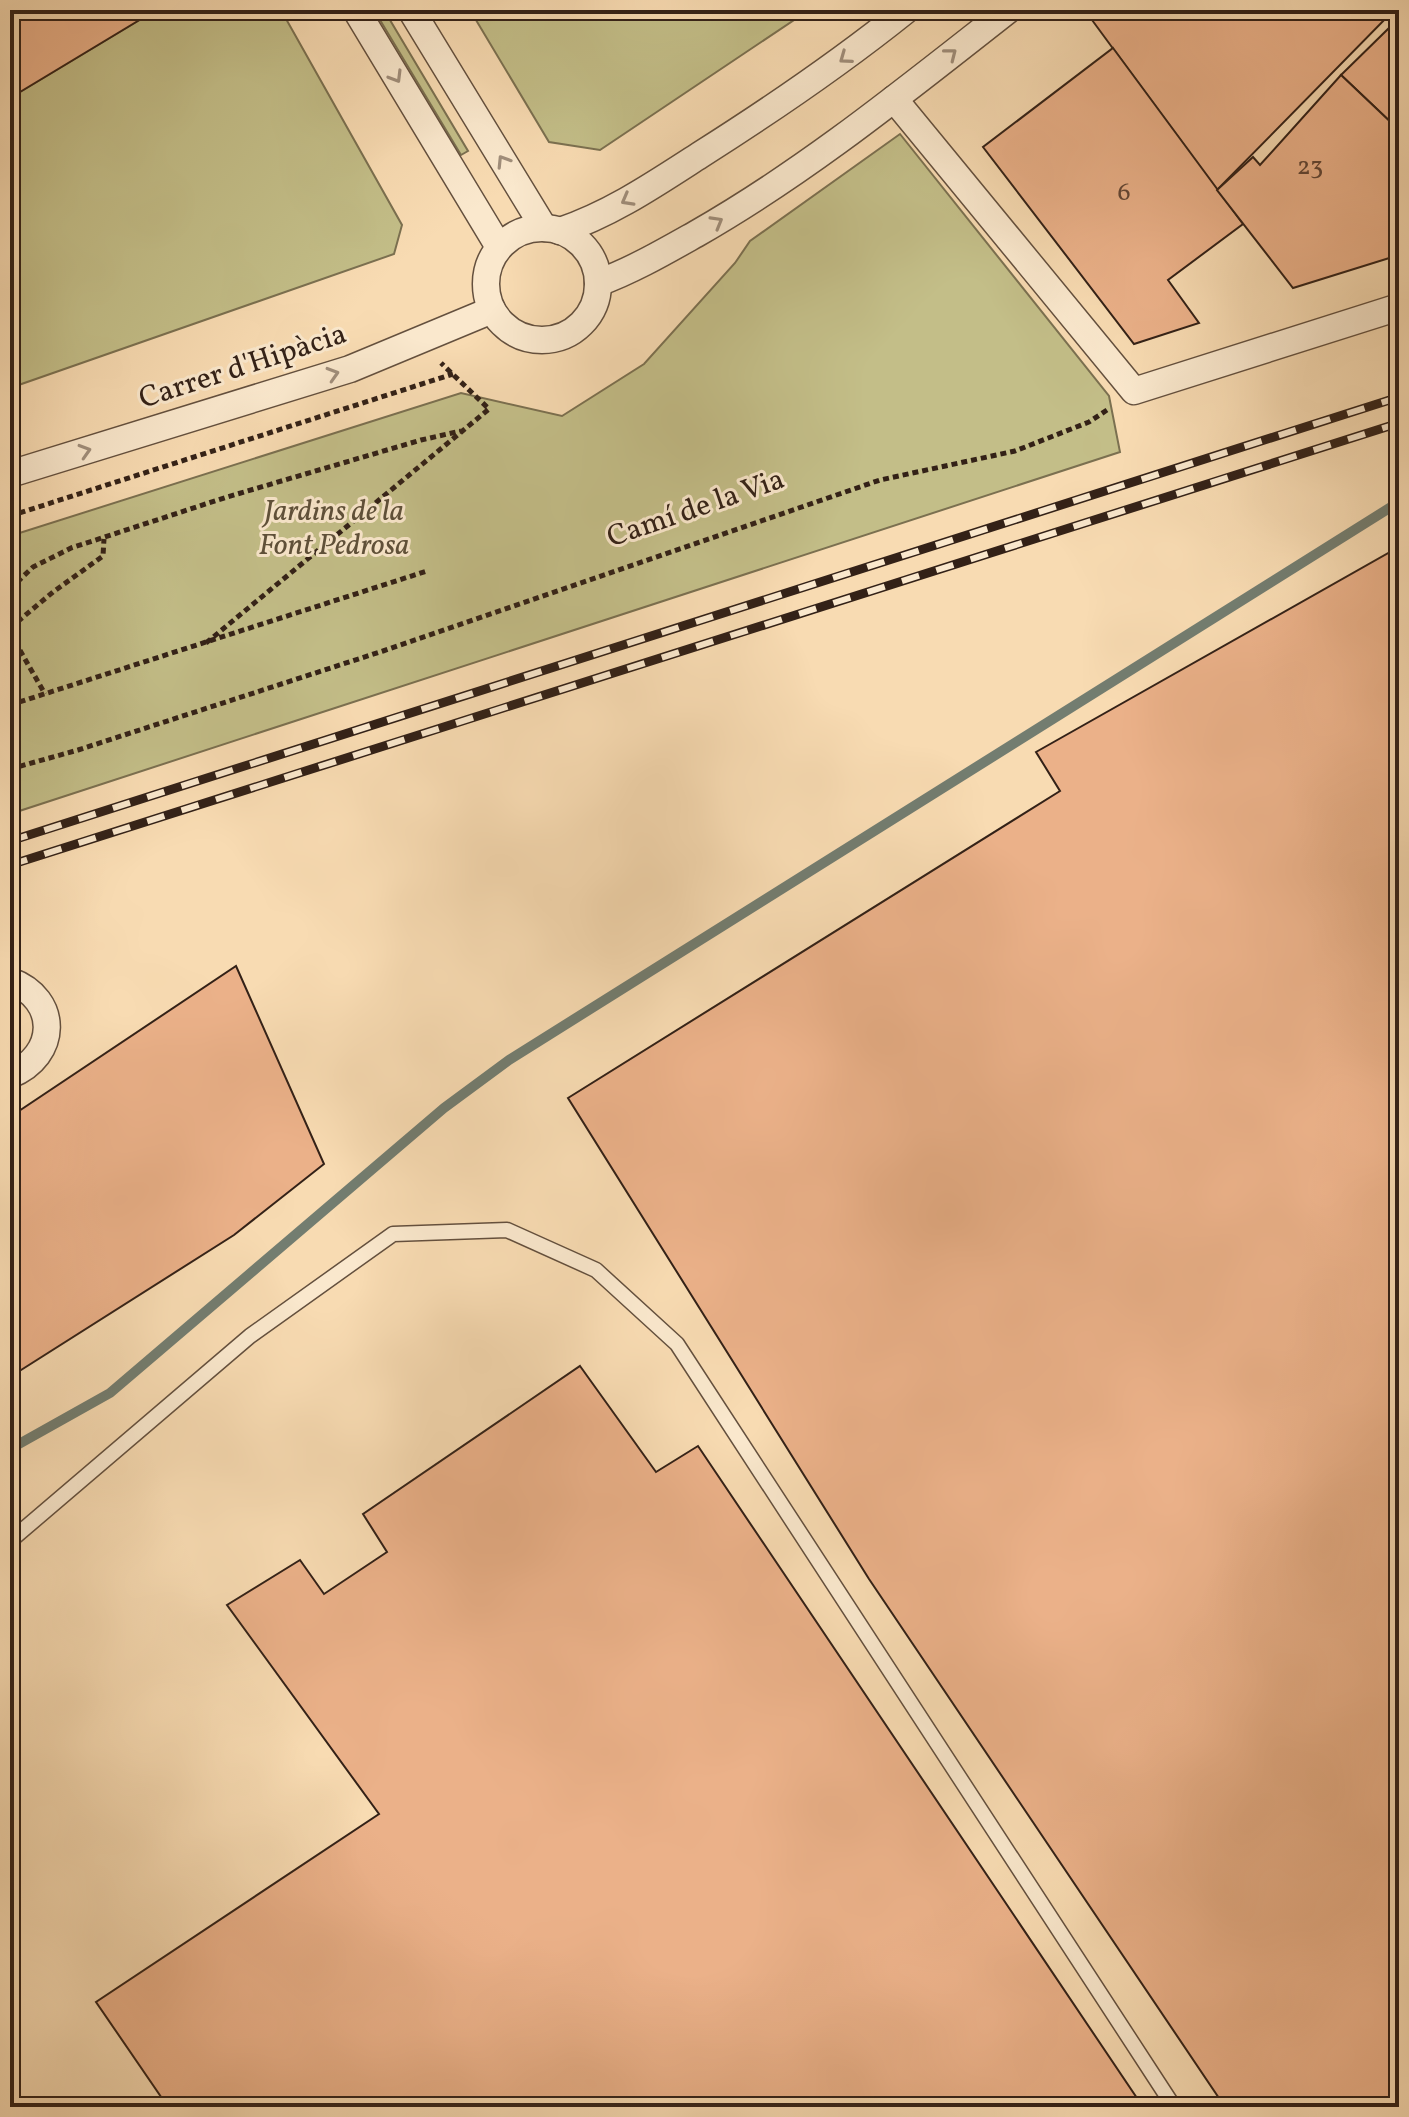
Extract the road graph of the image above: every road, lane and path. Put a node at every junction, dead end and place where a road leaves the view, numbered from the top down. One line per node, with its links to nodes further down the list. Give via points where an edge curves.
1 (356, 10): 7 (street, one-way to 7)
2 (411, 10): 6 (street, one-way to 2)
3 (906, 10): 6 (street, one-way to 6, via 850,55 637,196 590,221)
4 (1008, 10): 5 (street, one-way to 4)
5 (894, 99): 8 (street, one-way to 5, via 739,209); 13 (street)
6 (552, 229): 7 (street, via 527,229); 8 (street, via 587,250)
7 (499, 247): 10 (street, via 485,277)
8 (598, 283): 10 (street, via 587,318 556,338 519,336)
9 (1399, 307): 13 (street)
10 (492, 310): 15 (street, Carrer d'Hipàcia, one-way to 10, via 350,369)
11 (431, 354): 12 (path)
12 (453, 374): 14 (path, via 489,409); 16 (path)
13 (1134, 391): 24 (path, Camí de la Via, via 1089,422 1015,451 880,480 383,651)
14 (461, 431): 17 (path); 21 (path)
15 (10, 474)
16 (10, 516)
17 (104, 538): 19 (path, via 33,567); 20 (path, via 103,556)
18 (427, 571): 21 (path)
19 (10, 589)
20 (10, 630): 22 (path)
21 (206, 643): 22 (path)
22 (45, 694): 23 (path)
23 (10, 705)
24 (10, 769)
25 (10, 981): 26 (street, via 38,999 47,1029 36,1059)
26 (10, 1075)
27 (10, 1541): 28 (lane, via 250,1336 393,1234 507,1230 596,1270 677,1344)
28 (1174, 2107)

